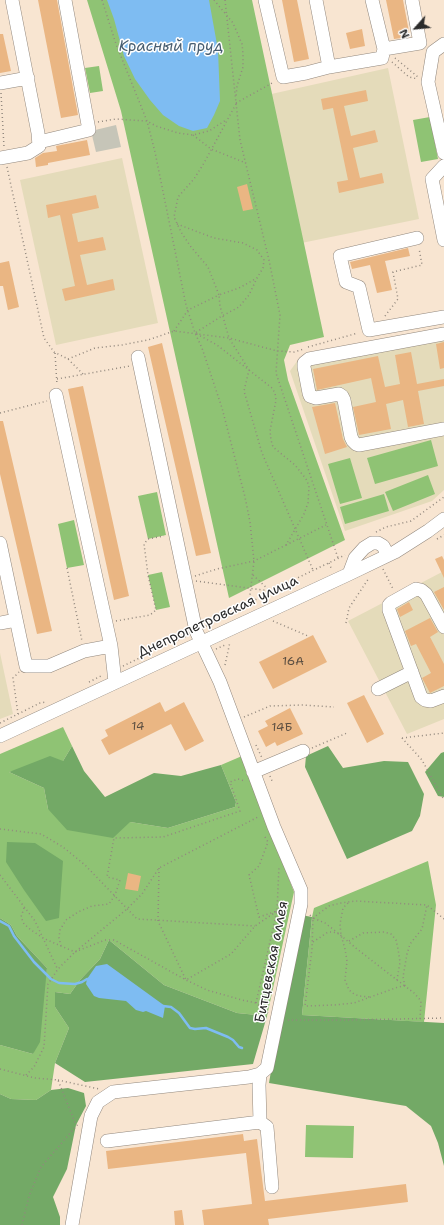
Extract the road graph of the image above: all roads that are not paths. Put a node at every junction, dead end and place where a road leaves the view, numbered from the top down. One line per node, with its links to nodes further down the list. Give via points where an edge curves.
1 (12, 0): 10 (street)
2 (65, 0): 12 (street, via 89,130)
3 (265, 0): 9 (street, via 283,77)
4 (316, 0): 9 (street)
5 (372, 0): 8 (street)
6 (412, 0): 8 (street, via 420,43)
7 (444, 44): 13 (street, via 433,52 428,82)
8 (384, 52): 9 (street, via 382,58)
9 (329, 67)
10 (28, 78): 11 (street); 12 (street)
11 (0, 88)
12 (39, 142): 14 (street, via 39,146 28,153)
13 (444, 153)
14 (2, 158)
15 (444, 166): 17 (street, via 432,179)
16 (417, 238): 19 (street, via 340,256 346,282 359,287)
17 (444, 240)
18 (444, 317): 19 (street)
19 (376, 329): 21 (street)
20 (444, 334): 21 (street)
21 (386, 345): 24 (street, via 306,360 304,367 310,396 342,396 351,437 359,444)
22 (139, 361): 30 (street, Битцевская аллея, via 174,534)
23 (57, 397): 31 (street)
24 (444, 429)
25 (444, 519): 30 (street, Днепропетровская улица, via 388,555)
26 (0, 543): 27 (street)
27 (16, 620): 28 (street); 31 (street, via 26,666 49,666 84,651)
28 (0, 624)
29 (444, 627): 32 (street, via 426,594 421,590 416,589 391,603 389,610)
30 (201, 643): 33 (street, Днепропетровская улица); 38 (street, Битцевская аллея, via 220,682 235,722)
31 (111, 646): 33 (street)
32 (412, 672): 34 (street); 35 (street, via 421,697 425,700 432,701)
33 (114, 676): 36 (street, Днепропетровская улица)
34 (378, 689)
35 (444, 696)
36 (0, 736)
37 (303, 752): 38 (street)
38 (249, 777): 39 (street, Битцевская аллея, via 302,890 301,906 267,1068)
39 (260, 1074): 40 (street); 43 (street, via 113,1092 98,1102 91,1116)
40 (260, 1122): 41 (street); 42 (street, via 267,1127)
41 (107, 1141)
42 (272, 1187)
43 (72, 1225)

